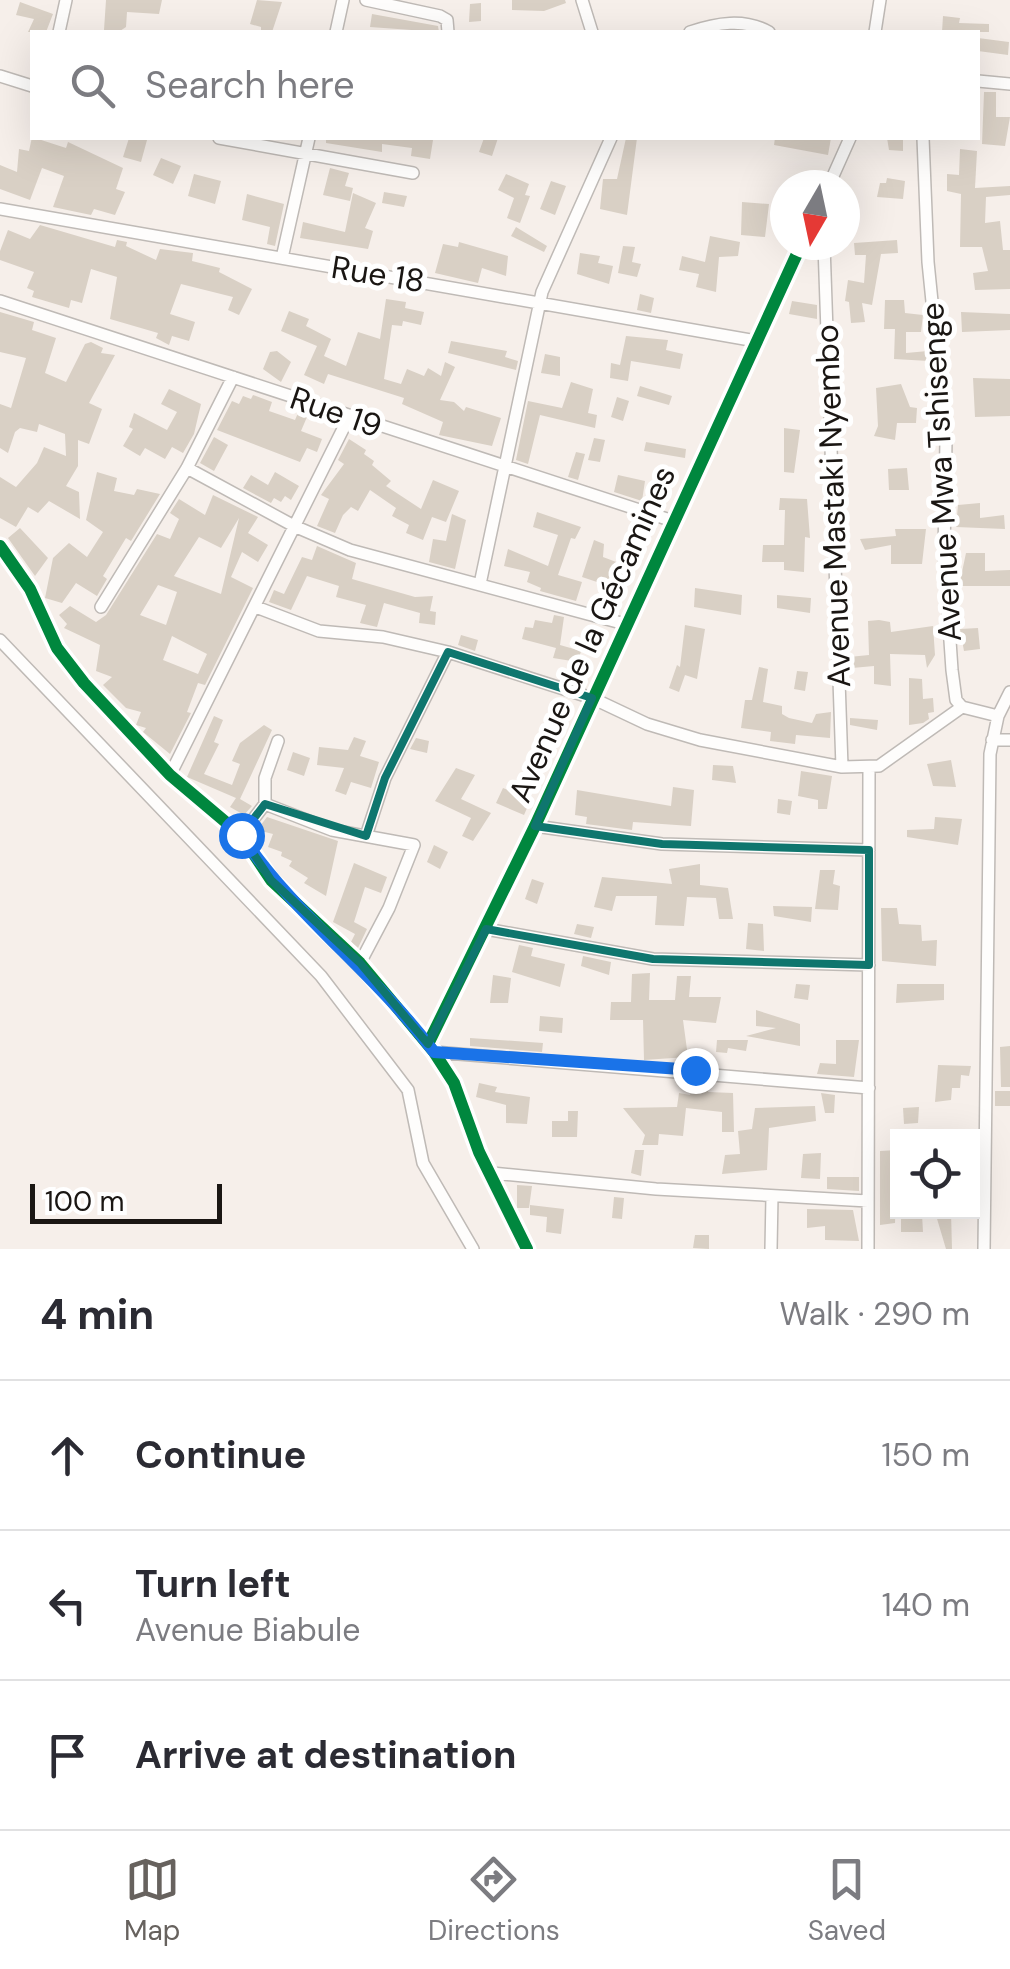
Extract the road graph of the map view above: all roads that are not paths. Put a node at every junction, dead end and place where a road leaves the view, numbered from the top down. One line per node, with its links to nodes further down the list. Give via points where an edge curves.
1 (66, 0): 7 (street)
2 (343, 0): 8 (street)
3 (366, 0): 6 (street)
4 (582, 0): 10 (street)
5 (880, 0): 13 (street)
6 (382, 2): 9 (street, via 440,16)
7 (60, 30)
8 (336, 30)
9 (448, 30)
10 (591, 30)
11 (697, 30): 12 (street, via 738,23)
12 (762, 30)
13 (875, 30)
14 (0, 76): 17 (street)
15 (980, 82): 16 (street)
16 (1010, 84)
17 (30, 85)
18 (228, 140): 23 (street)
19 (308, 140): 23 (street)
20 (610, 140): 30 (street)
21 (849, 140): 24 (street)
22 (924, 140): 48 (street, Avenue Mwa Tshisenge, via 946,440 944,553 952,670)
23 (304, 155): 25 (street); 27 (street)
24 (836, 170)
25 (413, 173)
26 (0, 209): 27 (street, Rue 18)
27 (282, 258): 30 (street, Rue 18)
28 (794, 260): 32 (street, Avenue de la Gécamines)
29 (825, 260): 53 (street, Avenue Mastaki Nyembo)
30 (540, 301): 32 (street, Rue 18); 36 (street)
31 (0, 302): 33 (street, Rue 19)
32 (756, 341): 37 (street, Avenue de la Gécamines)
33 (233, 377): 34 (street, Rue 19); 35 (street)
34 (349, 417): 36 (street, Rue 19); 38 (street)
35 (187, 468): 38 (street); 41 (street)
36 (506, 470): 37 (street, Rue 19); 40 (street)
37 (672, 521): 43 (street, Avenue de la Gécamines)
38 (294, 526): 40 (street, via 377,558); 42 (street)
39 (0, 546): 55 (street, via 65,660)
40 (480, 584): 43 (street)
41 (101, 607)
42 (256, 607): 45 (street, via 318,632); 55 (street)
43 (625, 624): 47 (street, Avenue de la Gécamines)
44 (0, 640): 69 (street, via 332,990 408,1090 423,1163)
45 (448, 652): 47 (street); 59 (street, via 385,778)
46 (1010, 692): 49 (street)
47 (592, 698): 53 (street, via 688,737); 57 (street, Avenue de la Gécamines)
48 (962, 707): 49 (street); 54 (street)
49 (998, 716): 50 (street)
50 (992, 740): 51 (street); 73 (street)
51 (1010, 740)
52 (278, 742): 56 (street, via 265,778)
53 (842, 767): 54 (street)
54 (870, 769): 60 (street)
55 (170, 775): 58 (street)
56 (265, 804): 58 (street); 59 (street, via 303,822)
57 (535, 826): 60 (street, via 662,844); 61 (street, Avenue de la Gécamines)
58 (241, 835): 62 (street, via 286,896)
59 (366, 836): 62 (street, via 414,848)
60 (869, 850): 63 (street)
61 (486, 929): 63 (street, via 653,960); 64 (street, Avenue de la Gécamines)
62 (360, 963): 64 (street)
63 (869, 965): 65 (street)
64 (431, 1048): 65 (street); 66 (street)
65 (869, 1088): 68 (street)
66 (492, 1173): 67 (street); 70 (street)
67 (772, 1196): 68 (street); 71 (street)
68 (868, 1201): 72 (street)
69 (473, 1249)
70 (527, 1249)
71 (771, 1249)
72 (868, 1249)
73 (984, 1249)

